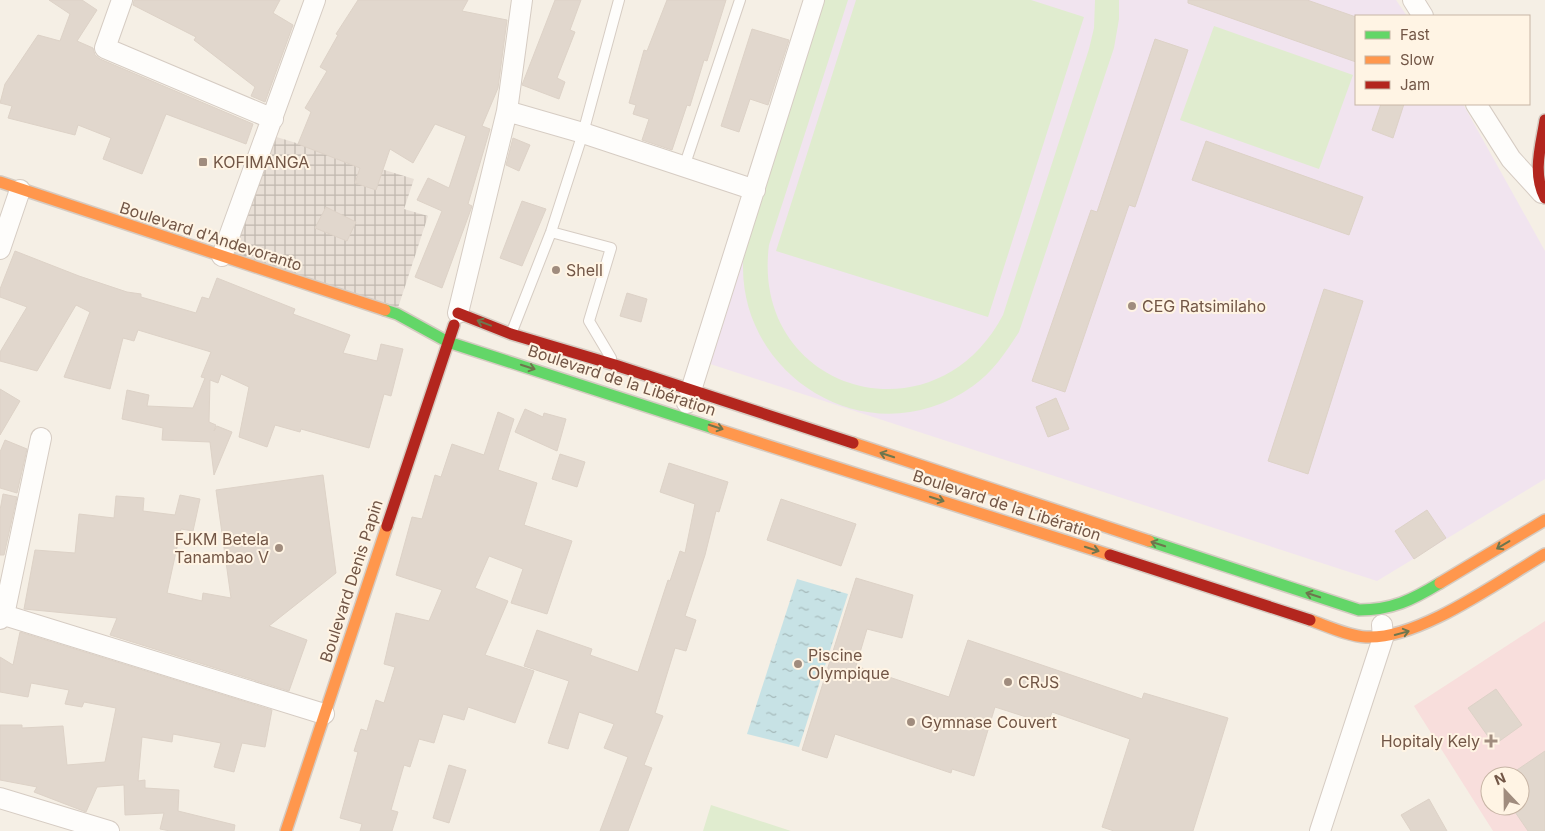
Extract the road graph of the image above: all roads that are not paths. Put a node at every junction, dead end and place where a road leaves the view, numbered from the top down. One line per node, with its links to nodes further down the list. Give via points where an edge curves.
1 (122, 0): 11 (street, via 105,48)
2 (315, 0): 11 (street)
3 (522, 0): 10 (street)
4 (619, 0): 13 (lane)
5 (740, 0): 14 (lane)
6 (814, 0): 17 (street)
7 (1413, 0): 8 (street)
8 (1422, 15)
9 (1477, 105): 18 (street, via 1510,159)
10 (507, 110): 13 (street); 22 (street)
11 (273, 120): 21 (street)
12 (1545, 120): 18 (main road, via 1538,166)
13 (583, 133): 14 (street); 19 (lane)
14 (684, 168): 17 (street)
15 (0, 182): 16 (main road, Boulevard d'Andevoranto)
16 (20, 190): 20 (street); 21 (main road, Boulevard d'Andevoranto)
17 (755, 190): 28 (street)
18 (1543, 196)
19 (551, 232): 25 (lane); 27 (lane, via 611,248 589,320)
20 (0, 249)
21 (222, 256): 24 (main road, Boulevard d'Andevoranto)
22 (454, 314): 25 (main road, Boulevard de la Libération, one-way to 22); 26 (main road, Boulevard Denis Papin)
23 (430, 318): 24 (main road)
24 (412, 321): 26 (main road, Boulevard d'Andevoranto)
25 (511, 334): 27 (main road, Boulevard de la Libération)
26 (448, 342): 29 (main road, Boulevard de la Libération, one-way to 29); 36 (main road, Boulevard Denis Papin)
27 (615, 365): 28 (main road, Boulevard de la Libération)
28 (691, 391): 29 (street); 33 (main road, Boulevard de la Libération, one-way to 28, via 1359,610)
29 (683, 417): 35 (main road, Boulevard de la Libération, one-way to 35, via 1355,634)
30 (41, 438): 34 (street)
31 (1545, 520): 33 (main road, Boulevard de la Libération, one-way to 33, via 1412,600)
32 (1545, 554): 35 (main road, Boulevard de la Libération, one-way to 32, via 1428,623)
33 (1382, 610): 35 (street)
34 (2, 617): 36 (street)
35 (1382, 638): 40 (street)
36 (324, 714): 39 (main road, Boulevard Denis Papin)
37 (0, 798): 38 (street)
38 (109, 831)
39 (286, 831)
40 (1320, 831)

